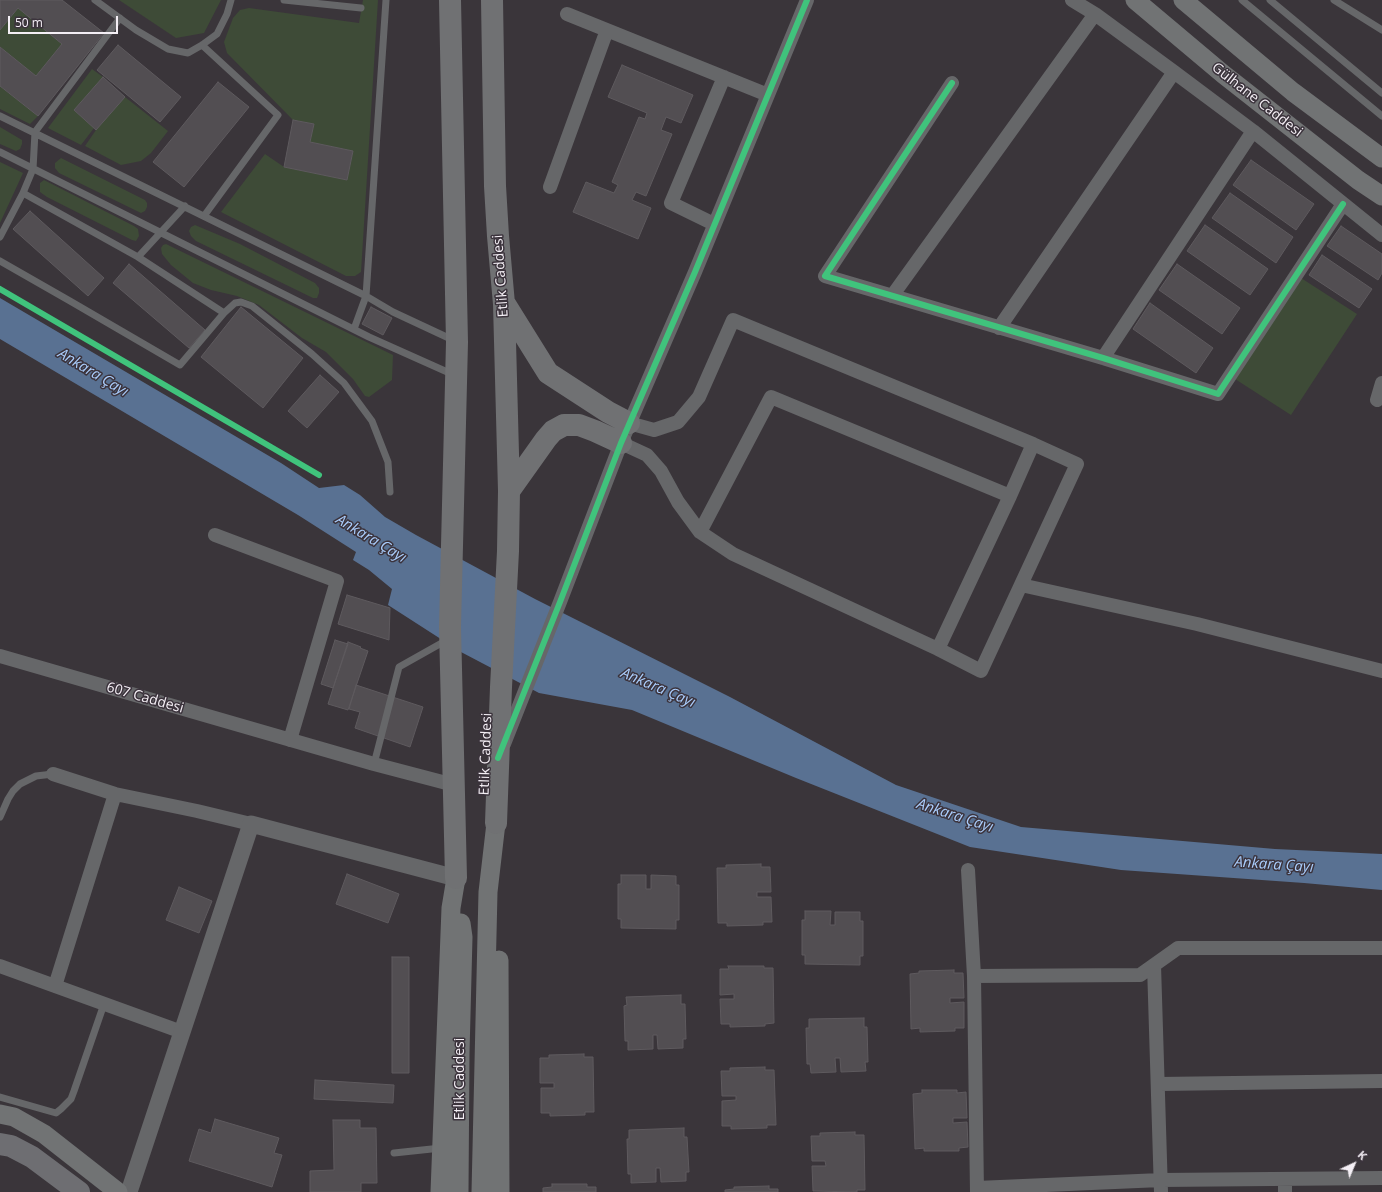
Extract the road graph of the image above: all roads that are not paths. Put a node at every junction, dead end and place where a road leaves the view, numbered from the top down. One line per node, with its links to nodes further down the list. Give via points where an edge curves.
1 (95, 0): 17 (lane)
2 (231, 0): 20 (lane, via 217,34)
3 (284, 0): 14 (lane)
4 (386, 0): 45 (lane)
5 (450, 0): 51 (main road)
6 (492, 0): 47 (main road, Etlik Caddesi, via 495,186)
7 (807, 0): 25 (street)
8 (1072, 0): 16 (street)
9 (1135, 0): 35 (main road, Gülhane Caddesi, via 1223,74)
10 (1183, 0): 31 (main road, Gülhane Caddesi, via 1293,92)
11 (1242, 0): 27 (lane)
12 (1270, 0): 24 (lane)
13 (1334, 0): 19 (lane)
14 (361, 8)
15 (567, 14): 18 (street)
16 (1094, 14): 21 (street); 46 (street)
17 (120, 18): 20 (lane, via 168,49 188,53); 29 (lane)
18 (607, 30): 22 (street); 33 (street)
19 (1382, 30)
20 (202, 45): 38 (lane, via 278,115)
21 (1174, 72): 28 (street); 49 (street)
22 (724, 77): 25 (street); 39 (street, via 671,203)
23 (952, 83): 46 (street, via 825,276)
24 (1382, 94)
25 (768, 95): 39 (street)
26 (0, 116): 29 (lane)
27 (1382, 116)
28 (1253, 131): 36 (street); 52 (street)
29 (35, 132): 32 (lane); 37 (lane)
30 (0, 152): 32 (lane)
31 (1382, 158)
32 (32, 169): 34 (lane); 40 (lane)
33 (550, 187)
34 (23, 192): 42 (lane); 43 (lane)
35 (1382, 196)
36 (1342, 204): 41 (street); 52 (street, via 1218,394)
37 (185, 206): 38 (lane); 40 (lane)
38 (204, 216): 45 (lane)
39 (714, 224): 56 (street)
40 (162, 233): 43 (lane); 50 (lane)
41 (1382, 235)
42 (0, 237)
43 (138, 257): 48 (lane)
44 (0, 261): 48 (lane, via 180,366)
45 (366, 296): 50 (lane); 51 (lane, via 393,312)
46 (892, 296): 49 (street)
47 (504, 304): 56 (main road, via 548,373); 59 (main road, Etlik Caddesi)
48 (224, 313): 60 (lane, via 235,303 241,302 252,306 344,383 372,421 388,462)
49 (1000, 328): 52 (street)
50 (354, 329): 53 (lane)
51 (457, 342): 53 (main road)
52 (1103, 358)
53 (456, 376): 65 (main road, Etlik Caddesi)
54 (1382, 383): 55 (street)
55 (1377, 400)
56 (629, 423): 57 (street); 58 (street, via 654,430 678,422 699,397 733,320)
57 (620, 443): 59 (main road, via 579,425 564,425 546,439); 62 (street, via 647,455 661,471 678,502); 70 (street)
58 (1033, 444): 61 (street); 64 (street, via 1078,464)
59 (509, 491): 70 (main road, Etlik Caddesi)
60 (390, 492)
61 (1010, 496): 62 (street, via 771,397); 66 (street)
62 (700, 532): 66 (street, via 733,554)
63 (215, 535): 69 (street, via 337,581)
64 (1021, 585): 66 (street, via 981,671); 68 (street, via 1197,624)
65 (450, 638): 71 (lane, via 399,667); 73 (main road, Etlik Caddesi)
66 (938, 649)
67 (0, 656): 69 (street, 607 Caddesi)
68 (1382, 672)
69 (290, 740): 71 (street, 607 Caddesi)
70 (498, 758): 76 (main road, Etlik Caddesi)
71 (374, 764): 73 (street, 607 Caddesi)
72 (53, 774): 74 (street); 75 (lane, via 28,778 20,784 13,791)
73 (454, 785): 79 (main road, Etlik Caddesi)
74 (115, 794): 77 (street); 84 (street)
75 (0, 816)
76 (496, 823): 103 (main road, Etlik Caddesi, via 488,892); 104 (main road)
77 (251, 824): 79 (street); 86 (street)
78 (968, 870): 83 (street)
79 (456, 878): 92 (main road, via 451,908); 102 (main road, Etlik Caddesi, via 463,937)
80 (1382, 948): 81 (street, via 1178,948)
81 (1154, 965): 83 (street, via 1140,975); 88 (street)
82 (0, 966): 84 (street)
83 (974, 976): 97 (street)
84 (55, 986): 85 (street)
85 (104, 1004): 86 (street); 89 (lane, via 74,1091 61,1109 56,1113)
86 (182, 1032): 100 (street)
87 (1382, 1081): 88 (street)
88 (1159, 1084): 95 (street)
89 (0, 1097)
90 (0, 1114): 99 (main road, via 14,1117 44,1134)
91 (0, 1144): 98 (highway, via 11,1146 32,1157)
92 (441, 1148): 93 (lane); 101 (main road)
93 (394, 1153)
94 (1382, 1178): 96 (street)
95 (1161, 1186): 96 (street); 97 (street)
96 (1285, 1186)
97 (977, 1190)
98 (78, 1192)
99 (118, 1192)
100 (129, 1192)
101 (440, 1192)
102 (459, 1192)
103 (480, 1192)
104 (500, 1192)

